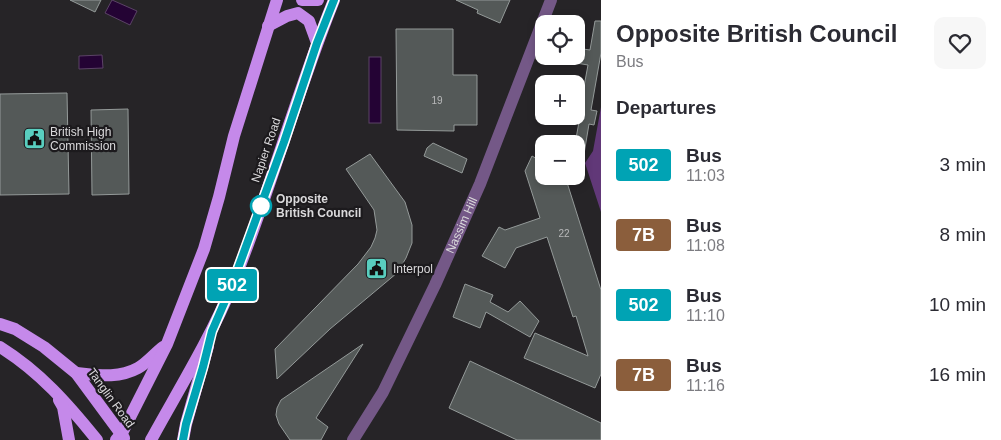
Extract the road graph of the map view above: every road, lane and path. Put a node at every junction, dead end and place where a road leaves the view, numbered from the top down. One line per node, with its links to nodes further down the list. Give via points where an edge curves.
1 (277, 0): 6 (main road)
2 (302, 0): 3 (main road)
3 (318, 0)
4 (334, 0): 7 (main road, Napier Road)
5 (551, 0): 19 (street, Nassim Hill, via 483,177 383,392)
6 (268, 26): 7 (main road, via 298,13 309,21); 10 (main road, via 204,248)
7 (317, 43): 9 (main road, Napier Road, via 232,285)
8 (0, 324): 12 (main road, Tanglin Road, via 44,346)
9 (212, 331): 17 (main road, Napier Road); 18 (main road)
10 (167, 344): 12 (main road, via 139,368 121,375); 14 (main road)
11 (0, 348): 13 (main road)
12 (76, 372): 14 (main road, Tanglin Road)
13 (43, 378): 15 (main road, via 63,407); 16 (main road)
14 (121, 438)
15 (69, 440)
16 (97, 440)
17 (152, 440)
18 (184, 440)
19 (352, 440)

